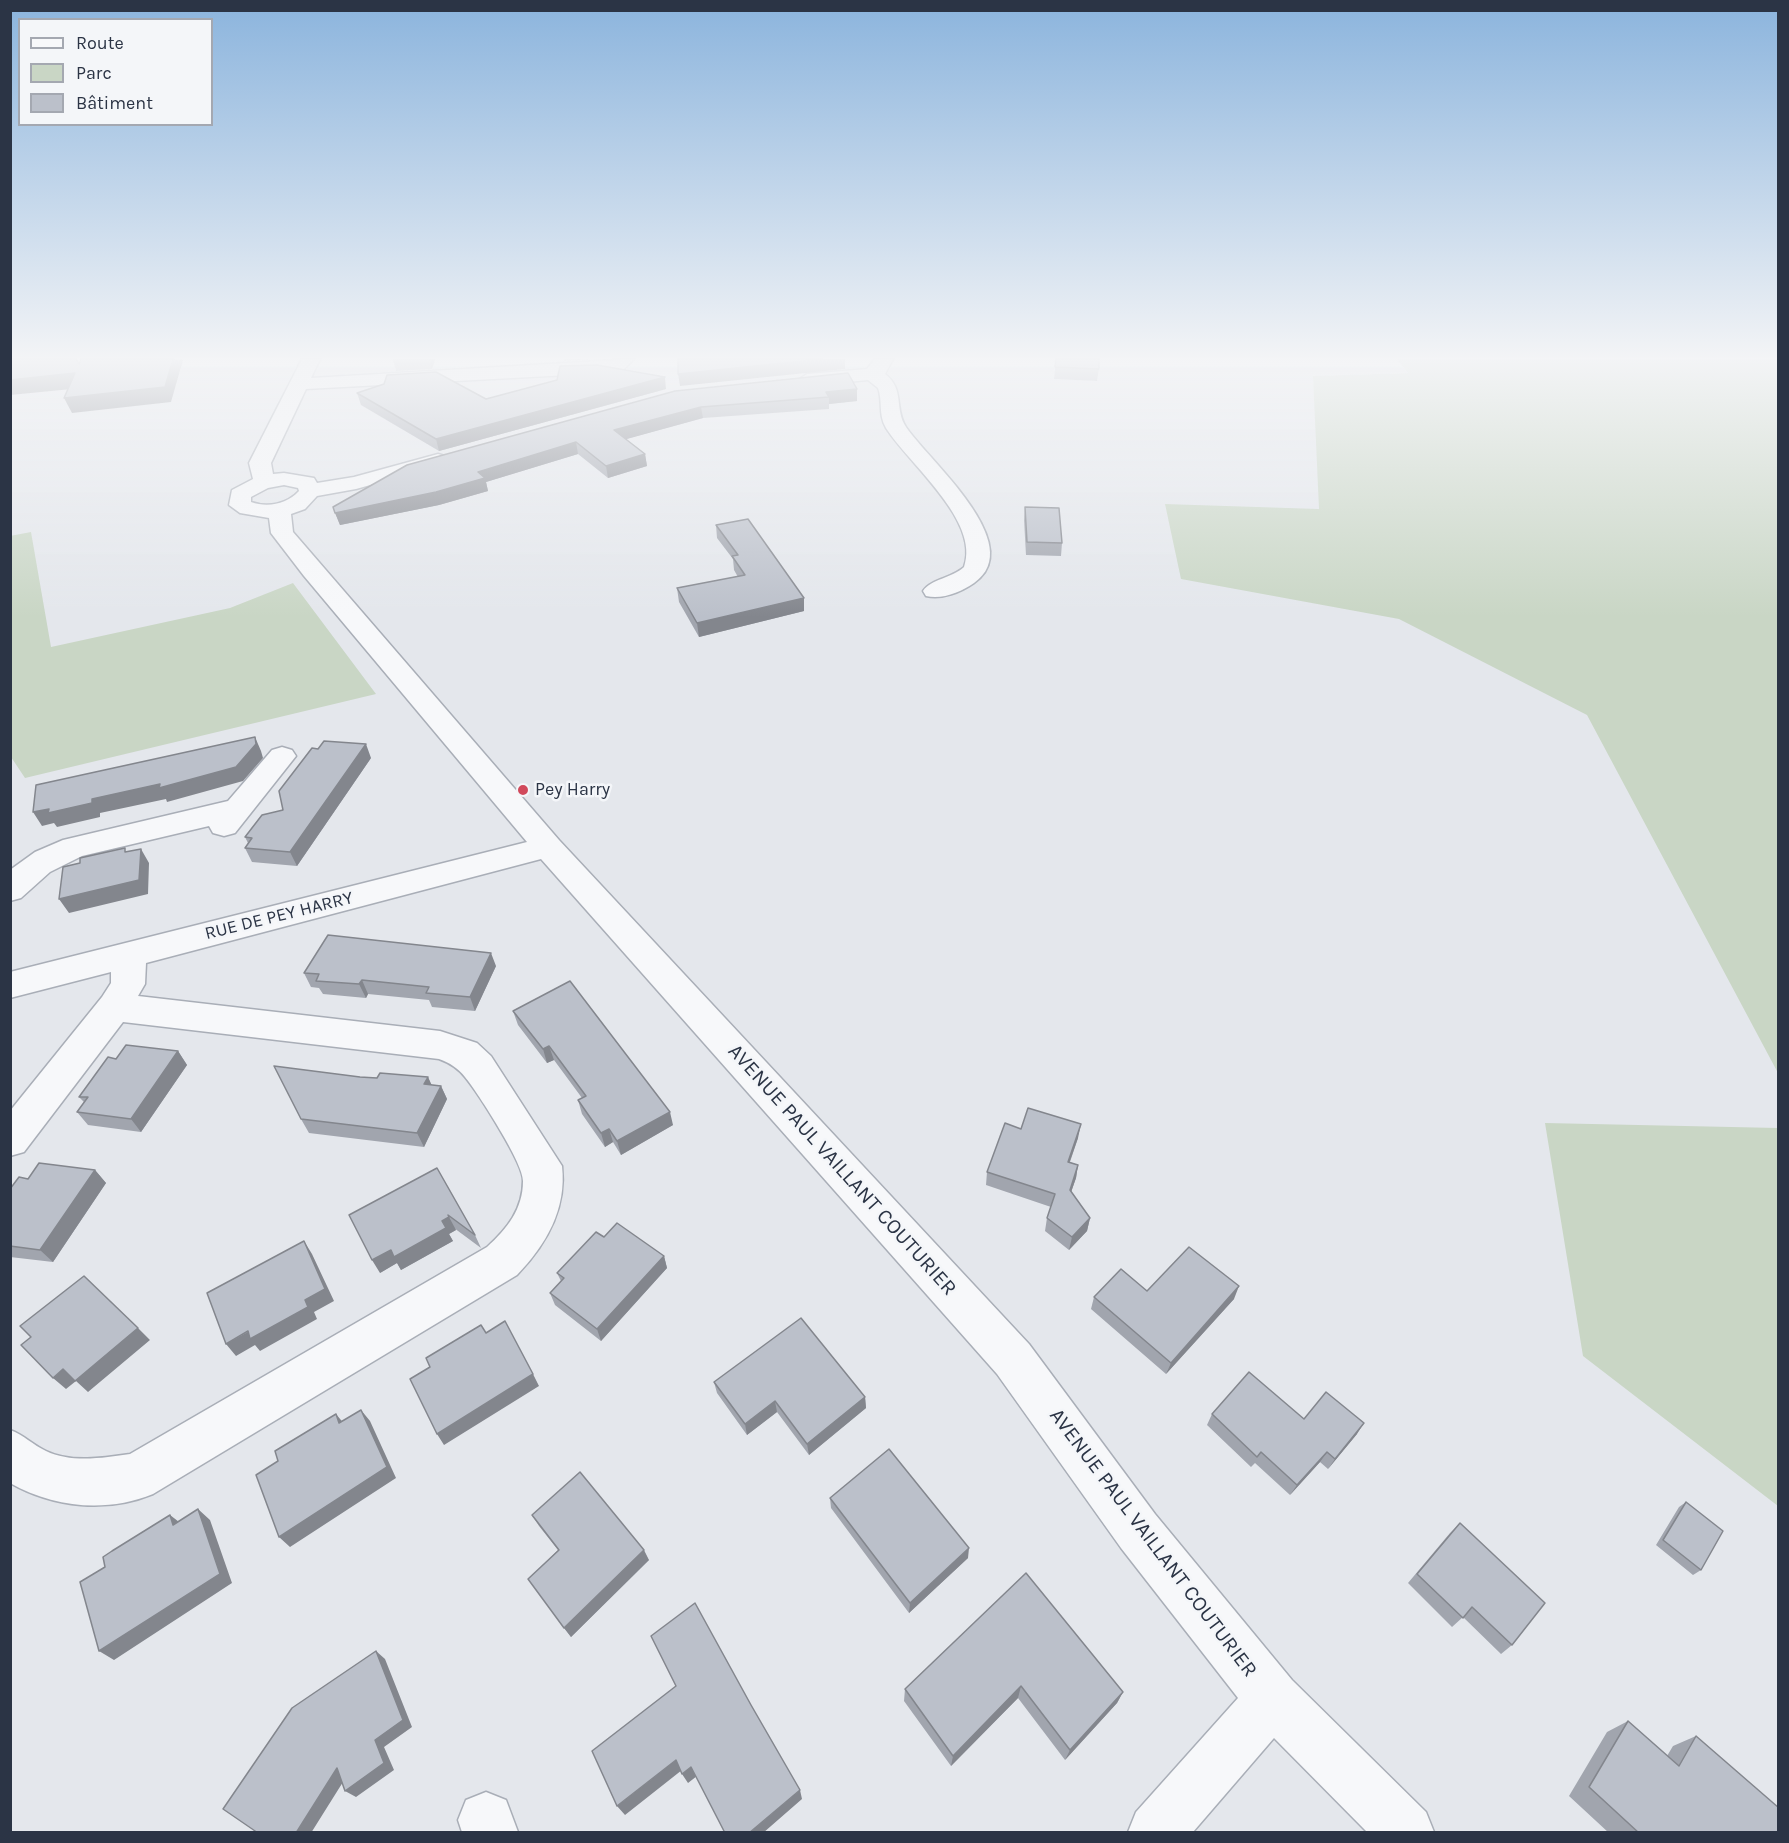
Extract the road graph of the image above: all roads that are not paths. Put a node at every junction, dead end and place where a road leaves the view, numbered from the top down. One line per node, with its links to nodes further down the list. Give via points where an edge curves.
1 (269, 445): 4 (street, AVENUE PAUL VAILLANT COUTURIER, via 260,463)
2 (911, 445): 5 (street, via 954,498 974,534 978,551 977,564 970,574)
3 (459, 455): 4 (street, via 356,483)
4 (285, 494): 9 (street, AVENUE PAUL VAILLANT COUTURIER, via 282,533)
5 (935, 591)
6 (282, 756): 7 (street)
7 (238, 809): 8 (street); 10 (street, via 74,847 30,869)
8 (219, 833)
9 (548, 847): 11 (street, RUE DE PEY HARRY); 16 (street, AVENUE PAUL VAILLANT COUTURIER, via 1013,1359 1144,1539)
10 (10, 890)
11 (129, 954): 12 (street, RUE DE PEY HARRY); 13 (street, via 129,984)
12 (10, 985)
13 (114, 1007): 14 (street); 15 (street, via 440,1045 464,1053 478,1065 542,1166 541,1203 530,1229 502,1262 136,1477 102,1483 68,1481 35,1472)
14 (10, 1140)
15 (10, 1453)
16 (1273, 1699): 17 (street); 18 (street, AVENUE PAUL VAILLANT COUTURIER)
17 (1156, 1833)
18 (1406, 1833)

